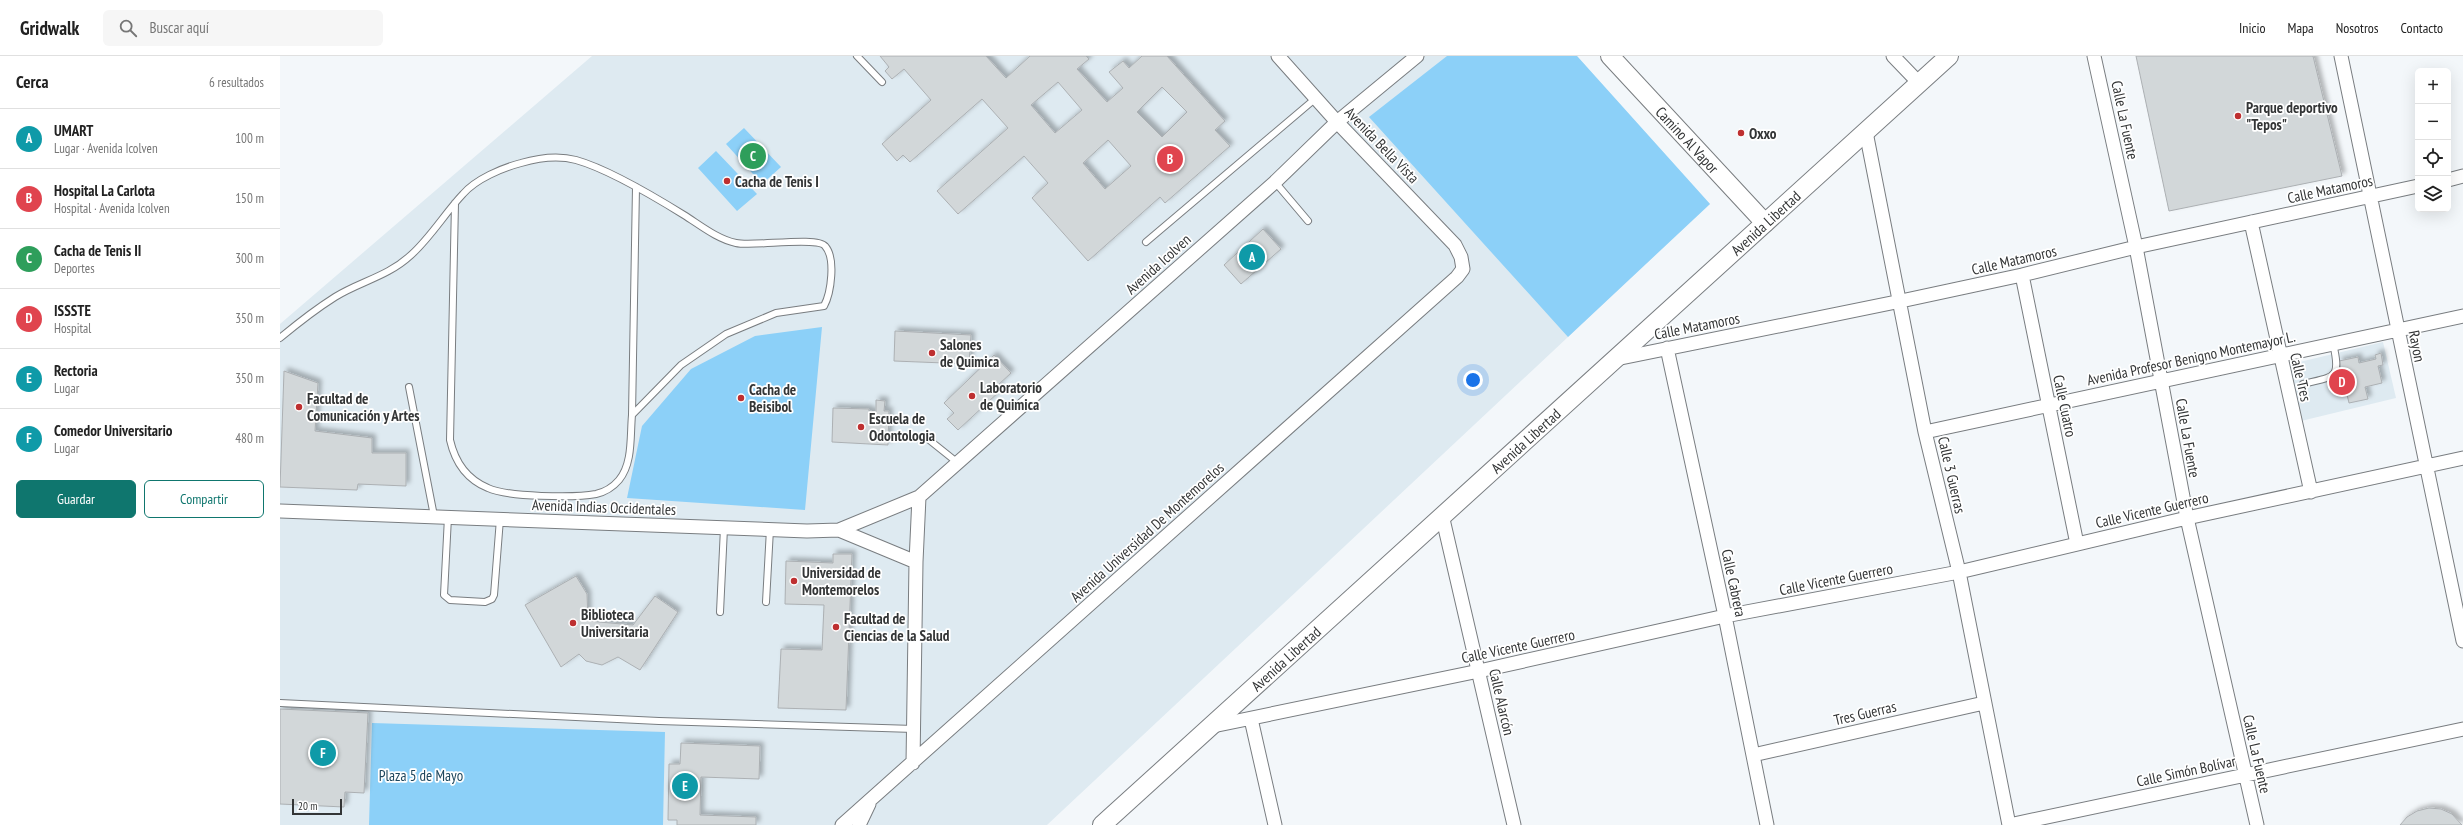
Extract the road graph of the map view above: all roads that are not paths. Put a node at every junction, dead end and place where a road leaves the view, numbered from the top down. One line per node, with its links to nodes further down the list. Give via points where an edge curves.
1 (857, 56): 9 (lane)
2 (1278, 56): 11 (street, Avenida Bella Vista)
3 (1417, 56): 12 (street, Avenida Icolven)
4 (1610, 56): 23 (street, Camino Al Vapor)
5 (1893, 56): 10 (street)
6 (1949, 56): 10 (street, Avenida Libertad)
7 (2094, 56): 25 (street, Calle La Fuente)
8 (2341, 56): 19 (street, Rayon)
9 (882, 82)
10 (1919, 83): 13 (street, Avenida Libertad)
11 (1316, 98): 12 (street, Avenida Bella Vista); 24 (lane)
12 (1337, 122): 16 (street, Avenida Icolven); 26 (street, Avenida Bella Vista, via 1455,245)
13 (1866, 132): 23 (street, Avenida Libertad); 28 (street, Calle 3 Guerras)
14 (2463, 176): 15 (street)
15 (2451, 179)
16 (1274, 182): 21 (lane); 44 (street, Avenida Icolven)
17 (636, 187): 20 (lane, via 575,160 546,157 519,163 486,177 464,192); 40 (lane); 40 (lane, via 718,236 736,243 820,243 825,246 829,255 831,274 829,294 824,306 776,313 726,334 681,365)
18 (2415, 187): 19 (street, Calle Matamoros)
19 (2371, 196): 22 (street, Calle Matamoros); 30 (street, Rayon)
20 (455, 203): 31 (lane, via 411,255 378,278 337,296 302,319); 40 (lane, via 450,440 461,468 488,489 502,493 573,496 597,494 610,488 620,479 628,464)
21 (1308, 221)
22 (2251, 222): 25 (street, Calle Matamoros); 34 (street, Calle Tres)
23 (1765, 223): 35 (street, Avenida Libertad)
24 (1146, 242)
25 (2136, 247): 27 (street, Calle Matamoros); 36 (street, Calle La Fuente)
26 (1462, 257): 72 (street, Avenida Universidad De Montemorelos, via 1463,269 1457,277)
27 (2022, 275): 28 (street, Calle Matamoros); 39 (street, Calle Cuatro)
28 (1901, 301): 33 (street, Calle Matamoros); 41 (street, Calle 3 Guerras)
29 (2463, 316): 30 (street, Avenida Profesor Benigno Montemayor L.)
30 (2398, 329): 32 (street, Avenida Profesor Benigno Montemayor L.); 45 (street, Rayon)
31 (280, 338)
32 (2333, 343): 34 (street, Avenida Profesor Benigno Montemayor L.); 37 (lane, via 2338,368 2336,372 2332,376)
33 (1667, 348): 35 (street, Calle Matamoros); 62 (street, Calle Cabrera)
34 (2279, 355): 36 (street, Avenida Profesor Benigno Montemayor L.); 46 (street, Calle Tres)
35 (1615, 359): 50 (street, Avenida Libertad)
36 (2162, 382): 39 (street, Avenida Profesor Benigno Montemayor L.); 52 (street, Calle La Fuente)
37 (2303, 384)
38 (409, 386): 49 (lane)
39 (2048, 405): 41 (street, Avenida Profesor Benigno Montemayor L.); 57 (street, Calle Cuatro)
40 (632, 415)
41 (1925, 432): 59 (street, Calle 3 Guerras)
42 (928, 439): 44 (lane)
43 (2463, 458): 45 (street, Calle Vicente Guerrero)
44 (958, 463): 47 (street, Avenida Icolven)
45 (2425, 466): 46 (street, Calle Vicente Guerrero); 63 (street, Rayon)
46 (2311, 492): 52 (street, Calle Vicente Guerrero)
47 (919, 497): 56 (street, Avenida Indias Occidentales); 58 (street)
48 (281, 509): 49 (street, Avenida Indias Occidentales)
49 (434, 516): 51 (street, Avenida Indias Occidentales)
50 (1442, 516): 64 (street, Calle Alarcón); 68 (street, Avenida Libertad)
51 (448, 517): 53 (street, Avenida Indias Occidentales); 53 (lane, via 444,594 450,600 489,601 494,595)
52 (2187, 518): 57 (street, Calle Vicente Guerrero); 73 (street, Calle La Fuente)
53 (500, 519): 54 (street, Avenida Indias Occidentales)
54 (724, 527): 55 (street, Avenida Indias Occidentales); 61 (lane)
55 (770, 529): 56 (street, Avenida Indias Occidentales); 60 (lane)
56 (839, 530): 58 (street)
57 (2077, 544): 59 (street, Calle Vicente Guerrero)
58 (916, 562): 69 (street)
59 (1959, 572): 62 (street, Calle Vicente Guerrero); 66 (street, Calle 3 Guerras)
60 (766, 602)
61 (720, 612)
62 (1725, 616): 64 (street, Calle Vicente Guerrero); 71 (street, Calle Cabrera)
63 (2463, 642)
64 (1479, 671): 67 (street, Calle Vicente Guerrero); 79 (street, Calle Alarcón)
65 (280, 703): 69 (lane, via 712,723)
66 (1984, 703): 71 (street, Tres Guerras); 81 (street, Calle 3 Guerras)
67 (1251, 719): 68 (street, Calle Vicente Guerrero); 78 (street)
68 (1213, 726): 77 (street, Avenida Libertad)
69 (914, 729): 72 (street)
70 (2463, 729): 73 (street, Calle Simón Bolívar)
71 (1753, 755): 80 (street, Calle Cabrera)
72 (913, 763): 74 (street, Avenida Universidad De Montemorelos)
73 (2246, 775): 81 (street, Calle Simón Bolívar); 82 (street, Calle La Fuente)
74 (872, 797): 75 (street, Avenida Universidad De Montemorelos); 76 (street)
75 (842, 825)
76 (859, 825)
77 (1102, 825)
78 (1275, 825)
79 (1514, 825)
80 (1767, 825)
81 (2009, 825)
82 (2257, 825)

